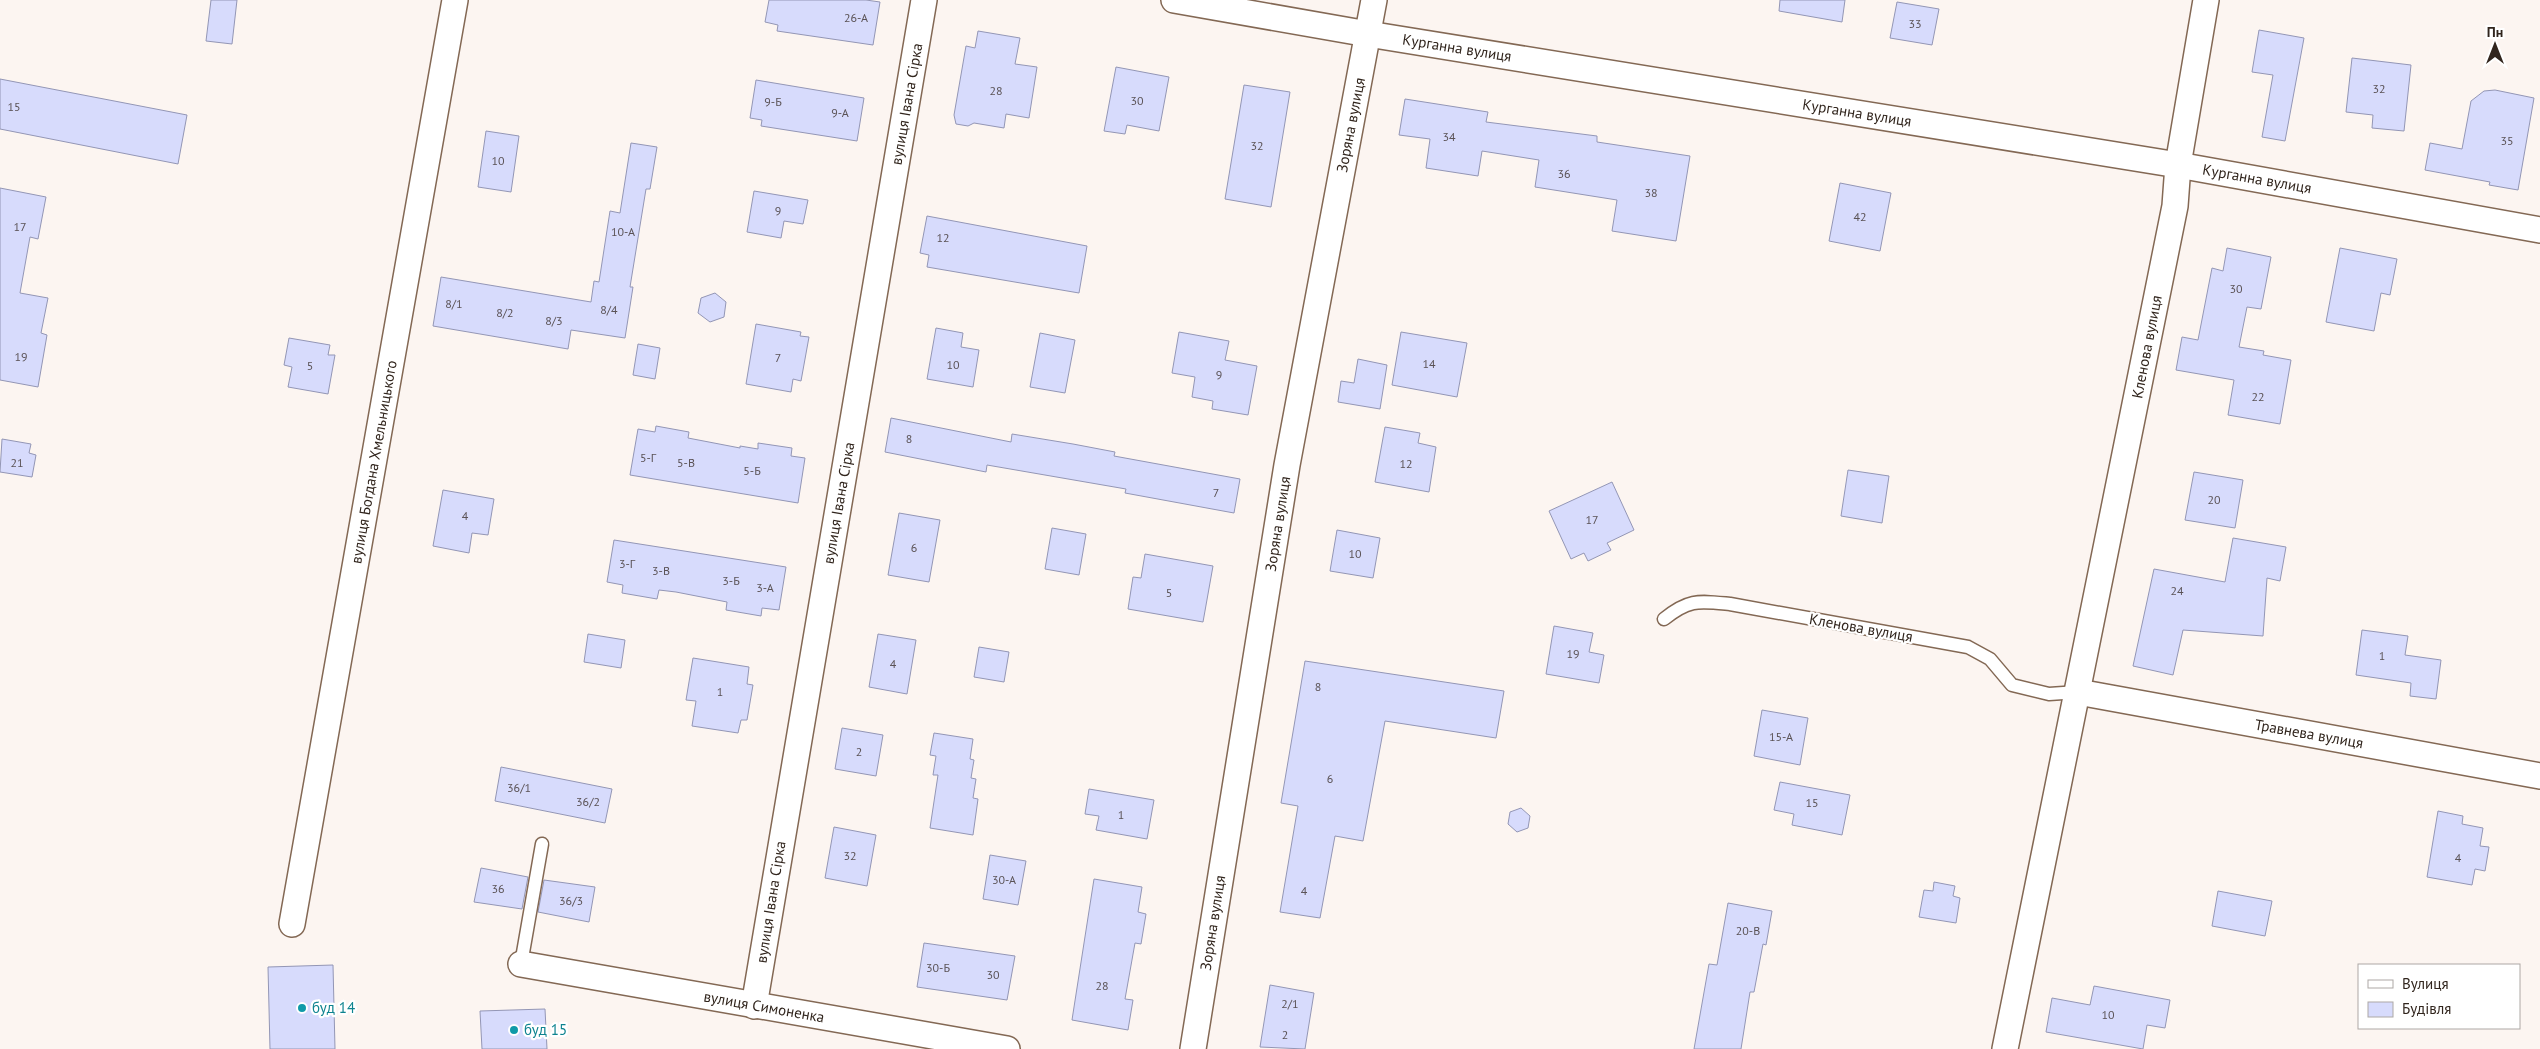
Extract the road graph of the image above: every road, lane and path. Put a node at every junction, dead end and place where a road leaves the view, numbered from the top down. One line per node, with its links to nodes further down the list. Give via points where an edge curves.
1 (455, 0): 13 (street, вулиця Богдана Хмельницького)
2 (924, 0): 15 (street, вулиця Івана Сірка)
3 (1174, 0): 6 (street, Курганна вулиця)
4 (1374, 0): 6 (street, Зоряна вулиця)
5 (2206, 0): 7 (street, Кленова вулиця)
6 (1368, 34): 7 (street, Курганна вулиця); 17 (street, Зоряна вулиця, via 1288,465)
7 (2178, 165): 8 (street, Курганна вулиця); 10 (street, Кленова вулиця, via 2175,206)
8 (2540, 230)
9 (1664, 619): 10 (lane, Кленова вулиця, via 1681,605 1702,601 1730,604 1968,647 1990,659 2012,685 2049,694)
10 (2078, 692): 11 (street, Травнева вулиця); 18 (street, Кленова вулиця)
11 (2540, 776)
12 (542, 844): 14 (lane)
13 (292, 924)
14 (521, 964): 15 (street, вулиця Симоненка)
15 (754, 1006): 16 (street, вулиця Симоненка)
16 (1006, 1049)
17 (1192, 1049)
18 (2005, 1049)

